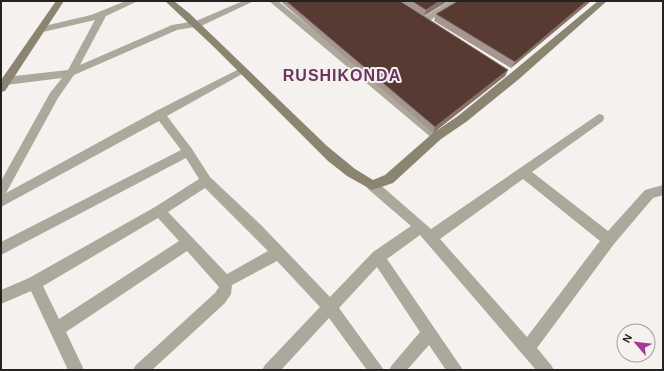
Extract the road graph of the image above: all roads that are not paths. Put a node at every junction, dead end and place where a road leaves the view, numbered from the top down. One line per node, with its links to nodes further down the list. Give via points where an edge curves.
1 (60, 1): 11 (street)
2 (134, 1): 8 (street)
3 (169, 1): 10 (street)
4 (250, 1): 10 (street)
5 (273, 1): 17 (street)
6 (455, 1): 9 (street)
7 (603, 1): 17 (street, via 512,74 462,120)
8 (102, 14): 11 (street, via 78,22); 13 (street)
9 (426, 20)
10 (198, 24): 12 (street); 13 (street, via 175,27)
11 (42, 28): 14 (street)
12 (241, 70): 15 (street); 21 (street, via 334,161 357,178)
13 (71, 74): 14 (street); 23 (street, via 54,96)
14 (4, 84)
15 (160, 114): 18 (street); 24 (street)
16 (599, 118): 19 (street)
17 (437, 136): 21 (street, via 389,179)
18 (188, 152): 20 (street); 30 (street)
19 (523, 172): 27 (street); 28 (street)
20 (206, 181): 25 (street); 31 (street)
21 (372, 185): 26 (street)
22 (663, 190): 28 (street, via 649,194)
23 (1, 191)
24 (1, 202)
25 (159, 211): 29 (street); 34 (street)
26 (421, 227): 27 (street); 32 (street)
27 (430, 238): 39 (street)
28 (608, 240): 39 (street)
29 (189, 242): 33 (street); 37 (street)
30 (1, 249)
31 (278, 253): 33 (street); 36 (street)
32 (378, 257): 36 (street); 38 (street)
33 (225, 282): 41 (street, via 226,289 220,298)
34 (34, 283): 35 (street); 37 (street)
35 (1, 297)
36 (329, 306): 42 (street); 43 (street)
37 (56, 330): 40 (street)
38 (428, 333): 44 (street); 45 (street)
39 (527, 350): 46 (street)
40 (76, 370)
41 (141, 370)
42 (270, 370)
43 (376, 370)
44 (397, 370)
45 (455, 370)
46 (546, 370)

